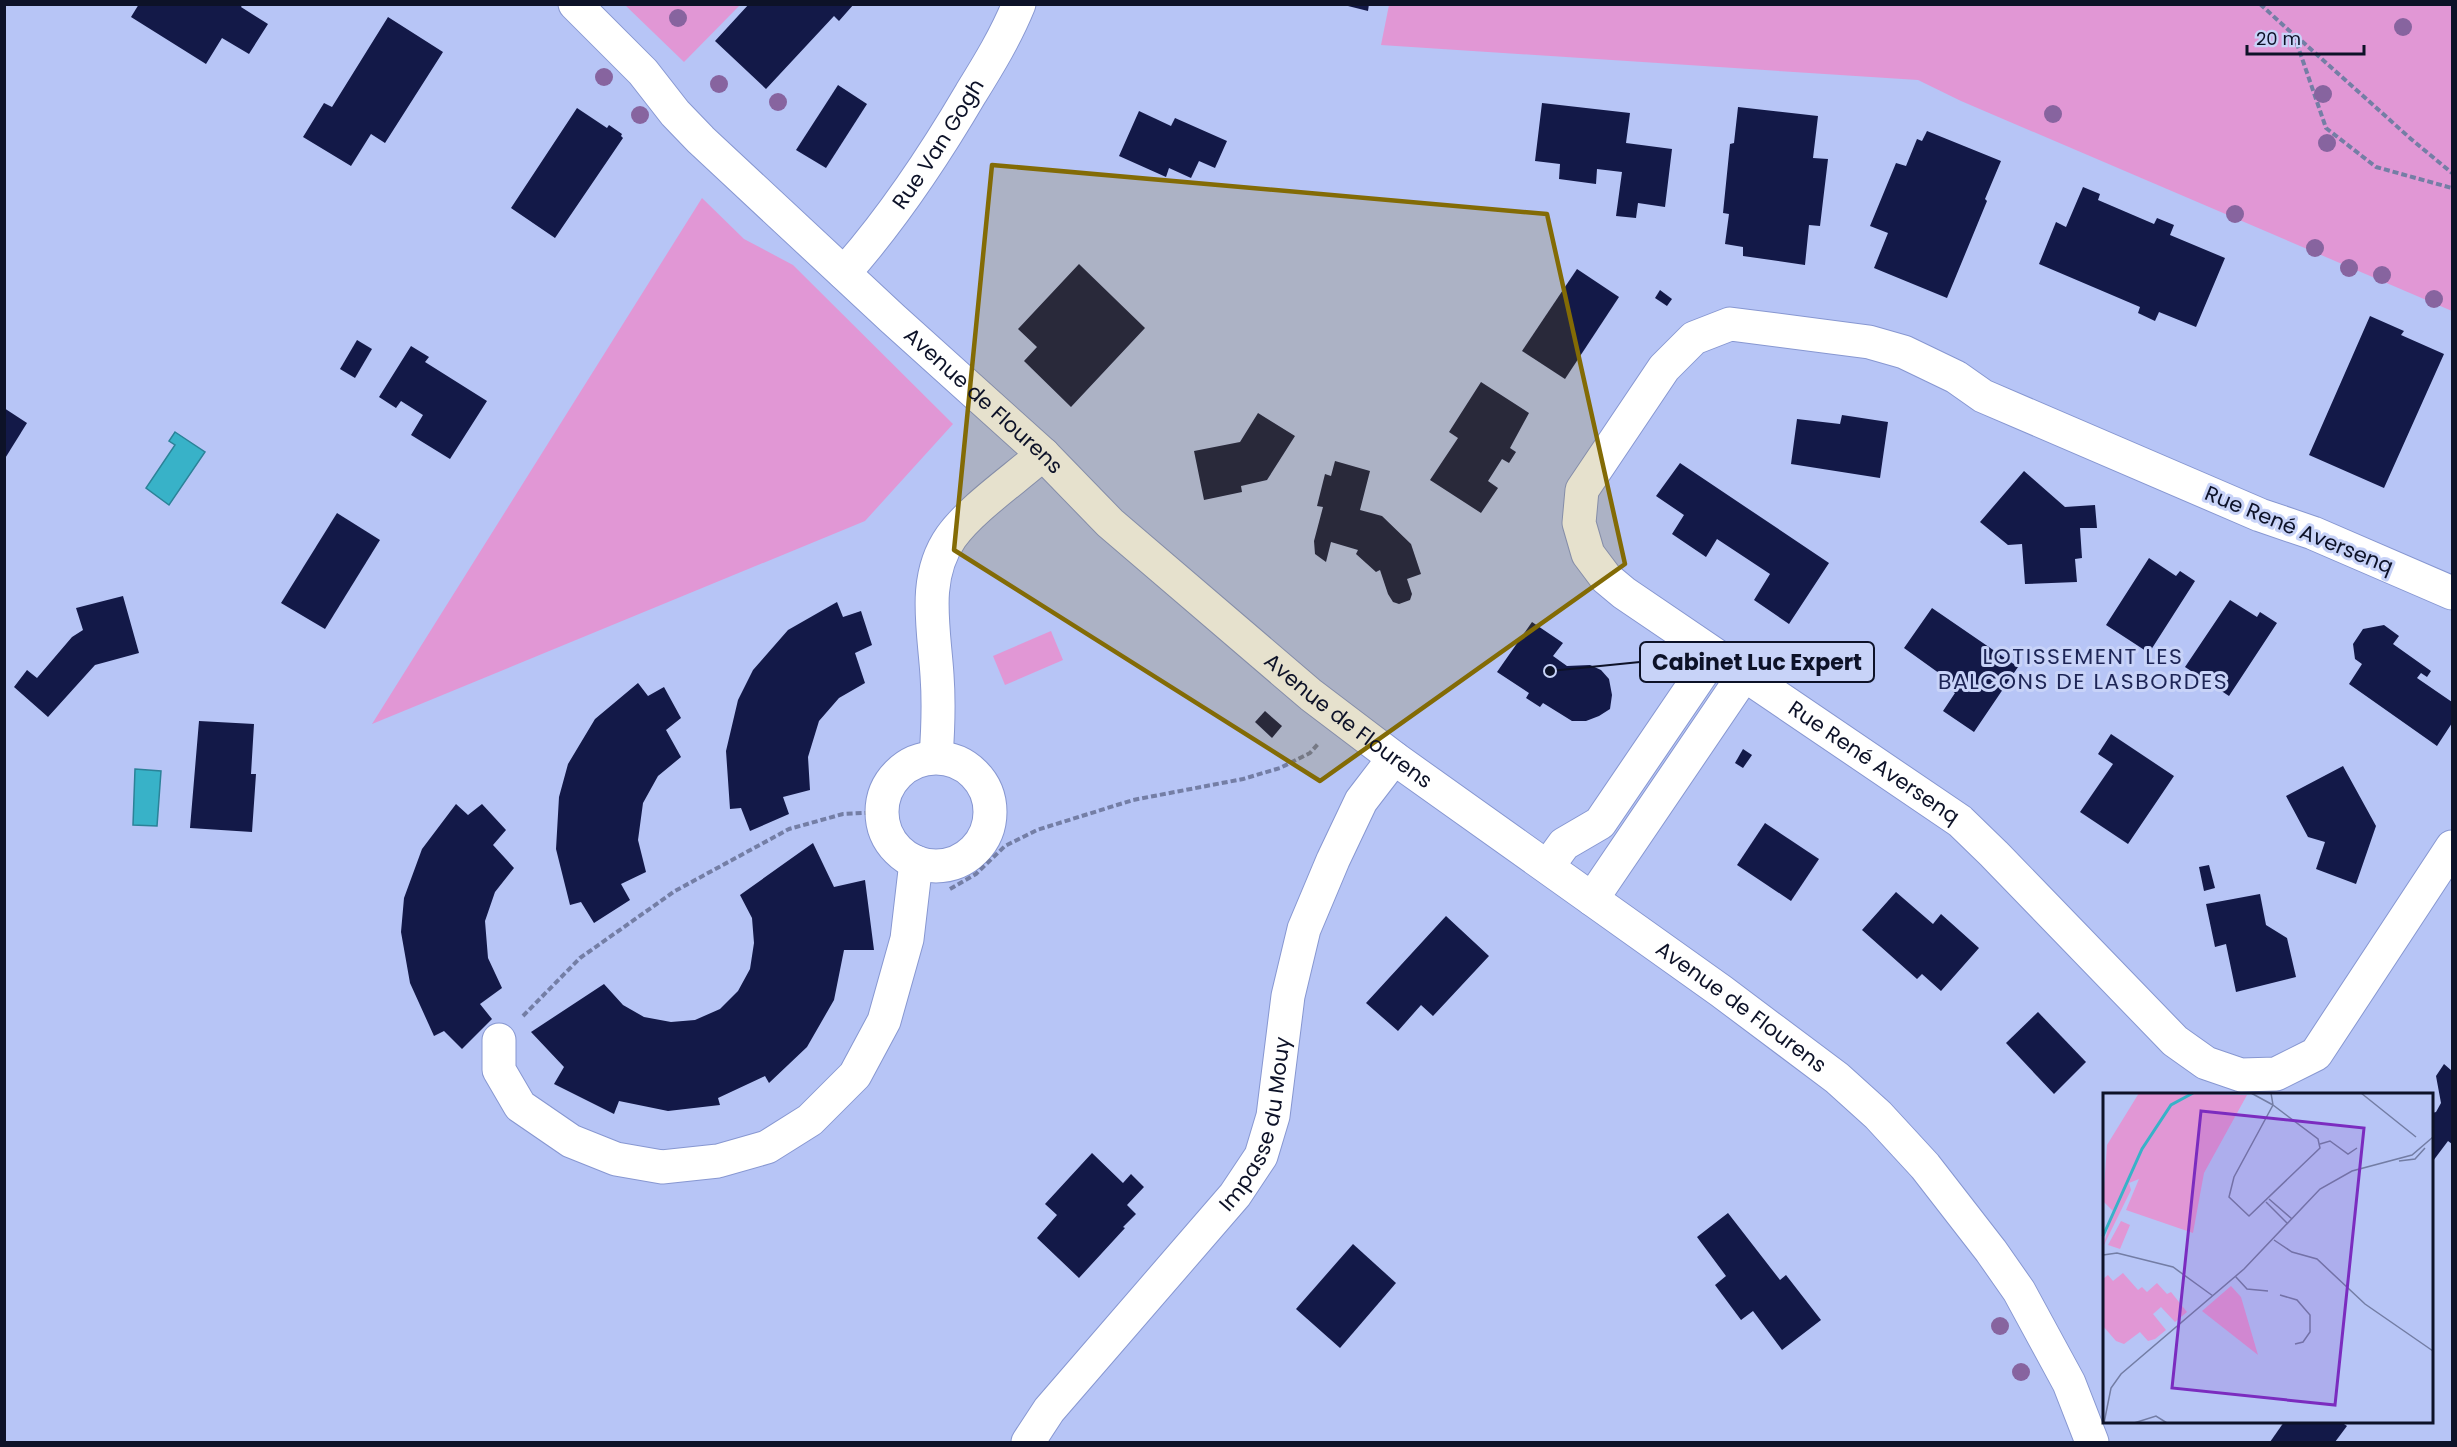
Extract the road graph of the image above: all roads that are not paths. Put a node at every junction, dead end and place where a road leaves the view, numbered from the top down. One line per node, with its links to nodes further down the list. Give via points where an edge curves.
1 (575, 4): 3 (street, Avenue de Flourens, via 643,72 701,140)
2 (1019, 4): 3 (street, Rue Van Gogh, via 1008,31 941,144)
3 (844, 273): 4 (street, Avenue de Flourens)
4 (1043, 454): 8 (street, via 951,537 937,565 931,596 938,676); 9 (street, Avenue de Flourens, via 1110,523 1342,720)
5 (2452, 593): 6 (street, Rue René Aversenq, via 1983,396 1956,376 1904,352 1869,342 1730,324 1694,338 1664,368 1582,490 1578,522 1588,554 1606,578)
6 (1714, 655): 7 (street, Rue René Aversenq); 12 (street, via 1600,823 1564,844)
7 (1744, 675): 13 (street); 15 (street, Rue René Aversenq, via 1960,821 2175,1041 2206,1063)
8 (936, 757): 11 (street, via 915,761 898,773 886,791 882,812 886,833 898,850); 11 (street, via 957,761 974,773 986,790 991,812 987,832 975,850 958,862 937,866)
9 (1394, 758): 12 (street, Avenue de Flourens); 16 (street, Impasse du Mouy, via 1361,801 1304,929 1288,996 1273,1116 1261,1156 1235,1195 1049,1410)
10 (2452, 847): 15 (street, Rue René Aversenq, via 2316,1054)
11 (916, 862): 14 (street, via 907,939 884,1021 855,1075 810,1120 766,1147 718,1161 662,1167 616,1159 571,1141 520,1106 499,1070)
12 (1548, 866): 13 (street, Avenue de Flourens)
13 (1592, 899): 17 (street, Avenue de Flourens, via 1837,1078 1925,1166 2019,1291 2069,1383)
14 (499, 1040)
15 (2281, 1084)
16 (1028, 1443)
17 (2092, 1443)

